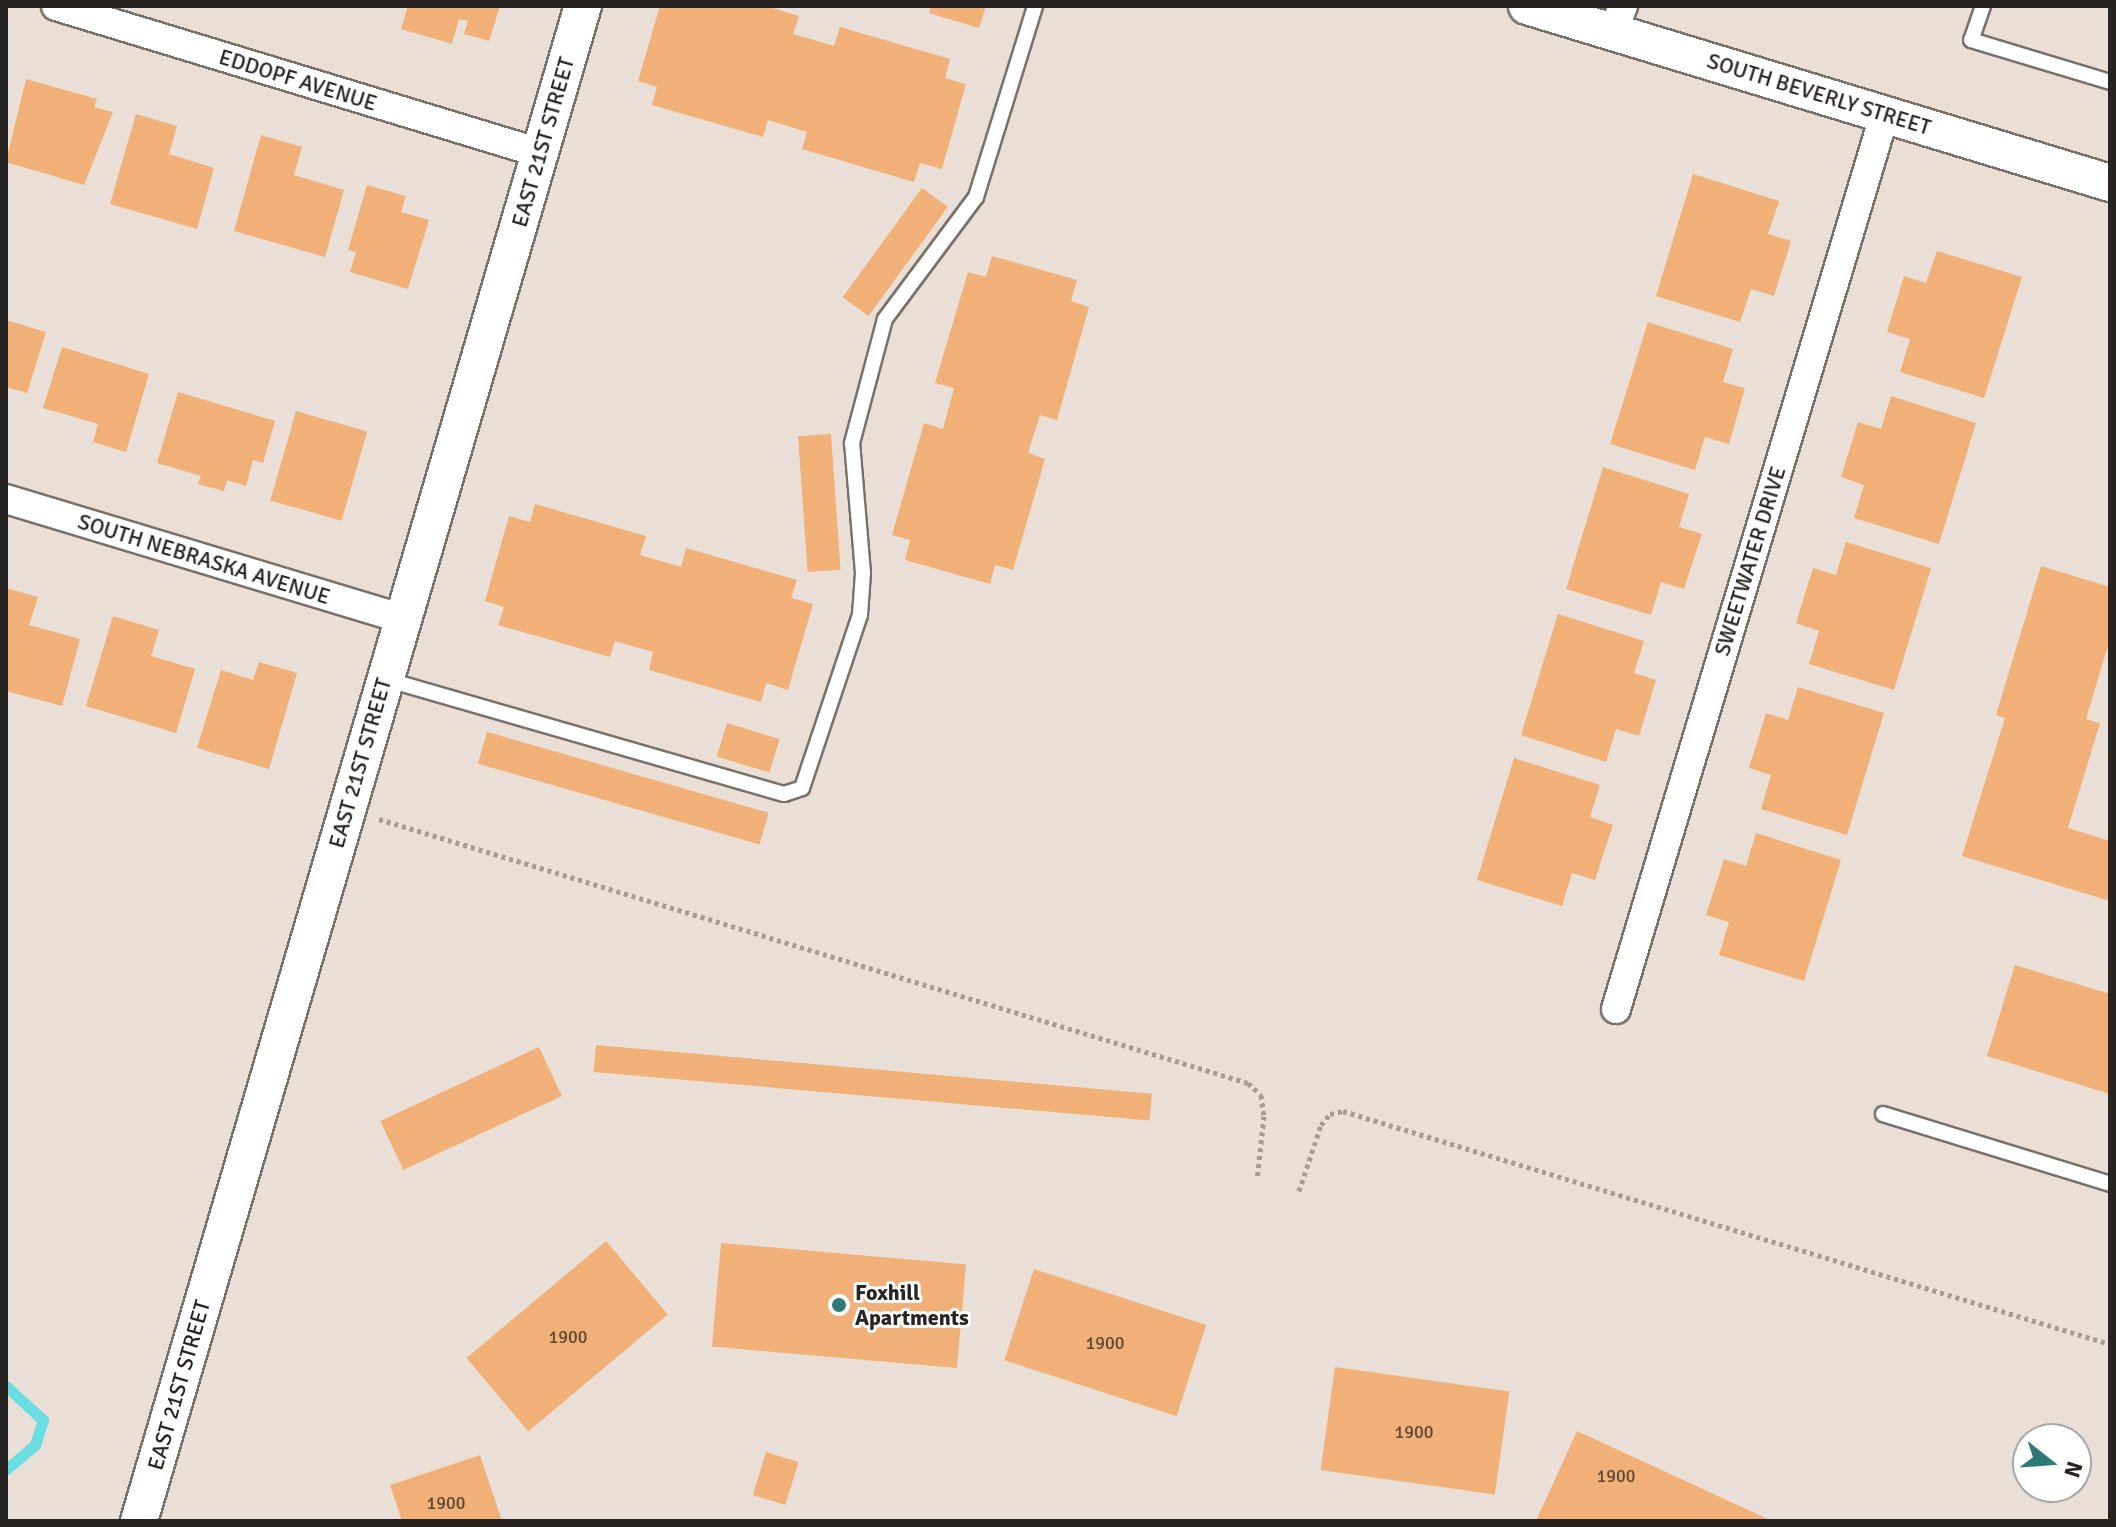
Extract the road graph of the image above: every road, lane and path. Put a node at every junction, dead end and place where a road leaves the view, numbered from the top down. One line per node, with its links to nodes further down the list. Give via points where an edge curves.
1 (56, 6): 9 (street, EDDOPF AVENUE)
2 (583, 6): 9 (street, EAST 21ST STREET)
3 (1035, 6): 13 (lane, via 976,197 885,319 852,443 863,573 860,615 802,788 784,794)
4 (1527, 6): 6 (street, SOUTH BEVERLY STREET)
5 (1983, 6): 7 (lane, via 1971,40)
6 (1618, 19): 8 (street, SOUTH BEVERLY STREET)
7 (2110, 82)
8 (1885, 113): 10 (street, SOUTH BEVERLY STREET); 15 (street, SWEETWATER DRIVE)
9 (540, 153): 12 (street, EAST 21ST STREET)
10 (2110, 183)
11 (6, 499): 12 (street, SOUTH NEBRASKA AVENUE)
12 (403, 619): 13 (street, EAST 21ST STREET)
13 (385, 679): 14 (street, EAST 21ST STREET)
14 (347, 810): 17 (path, via 1248,1083 1261,1095 1264,1116); 21 (street, EAST 21ST STREET)
15 (1616, 1009)
16 (1883, 1114): 18 (lane)
17 (1257, 1180)
18 (2110, 1184)
19 (1299, 1191): 20 (path, via 1330,1114 1363,1115)
20 (2110, 1344)
21 (139, 1521)

